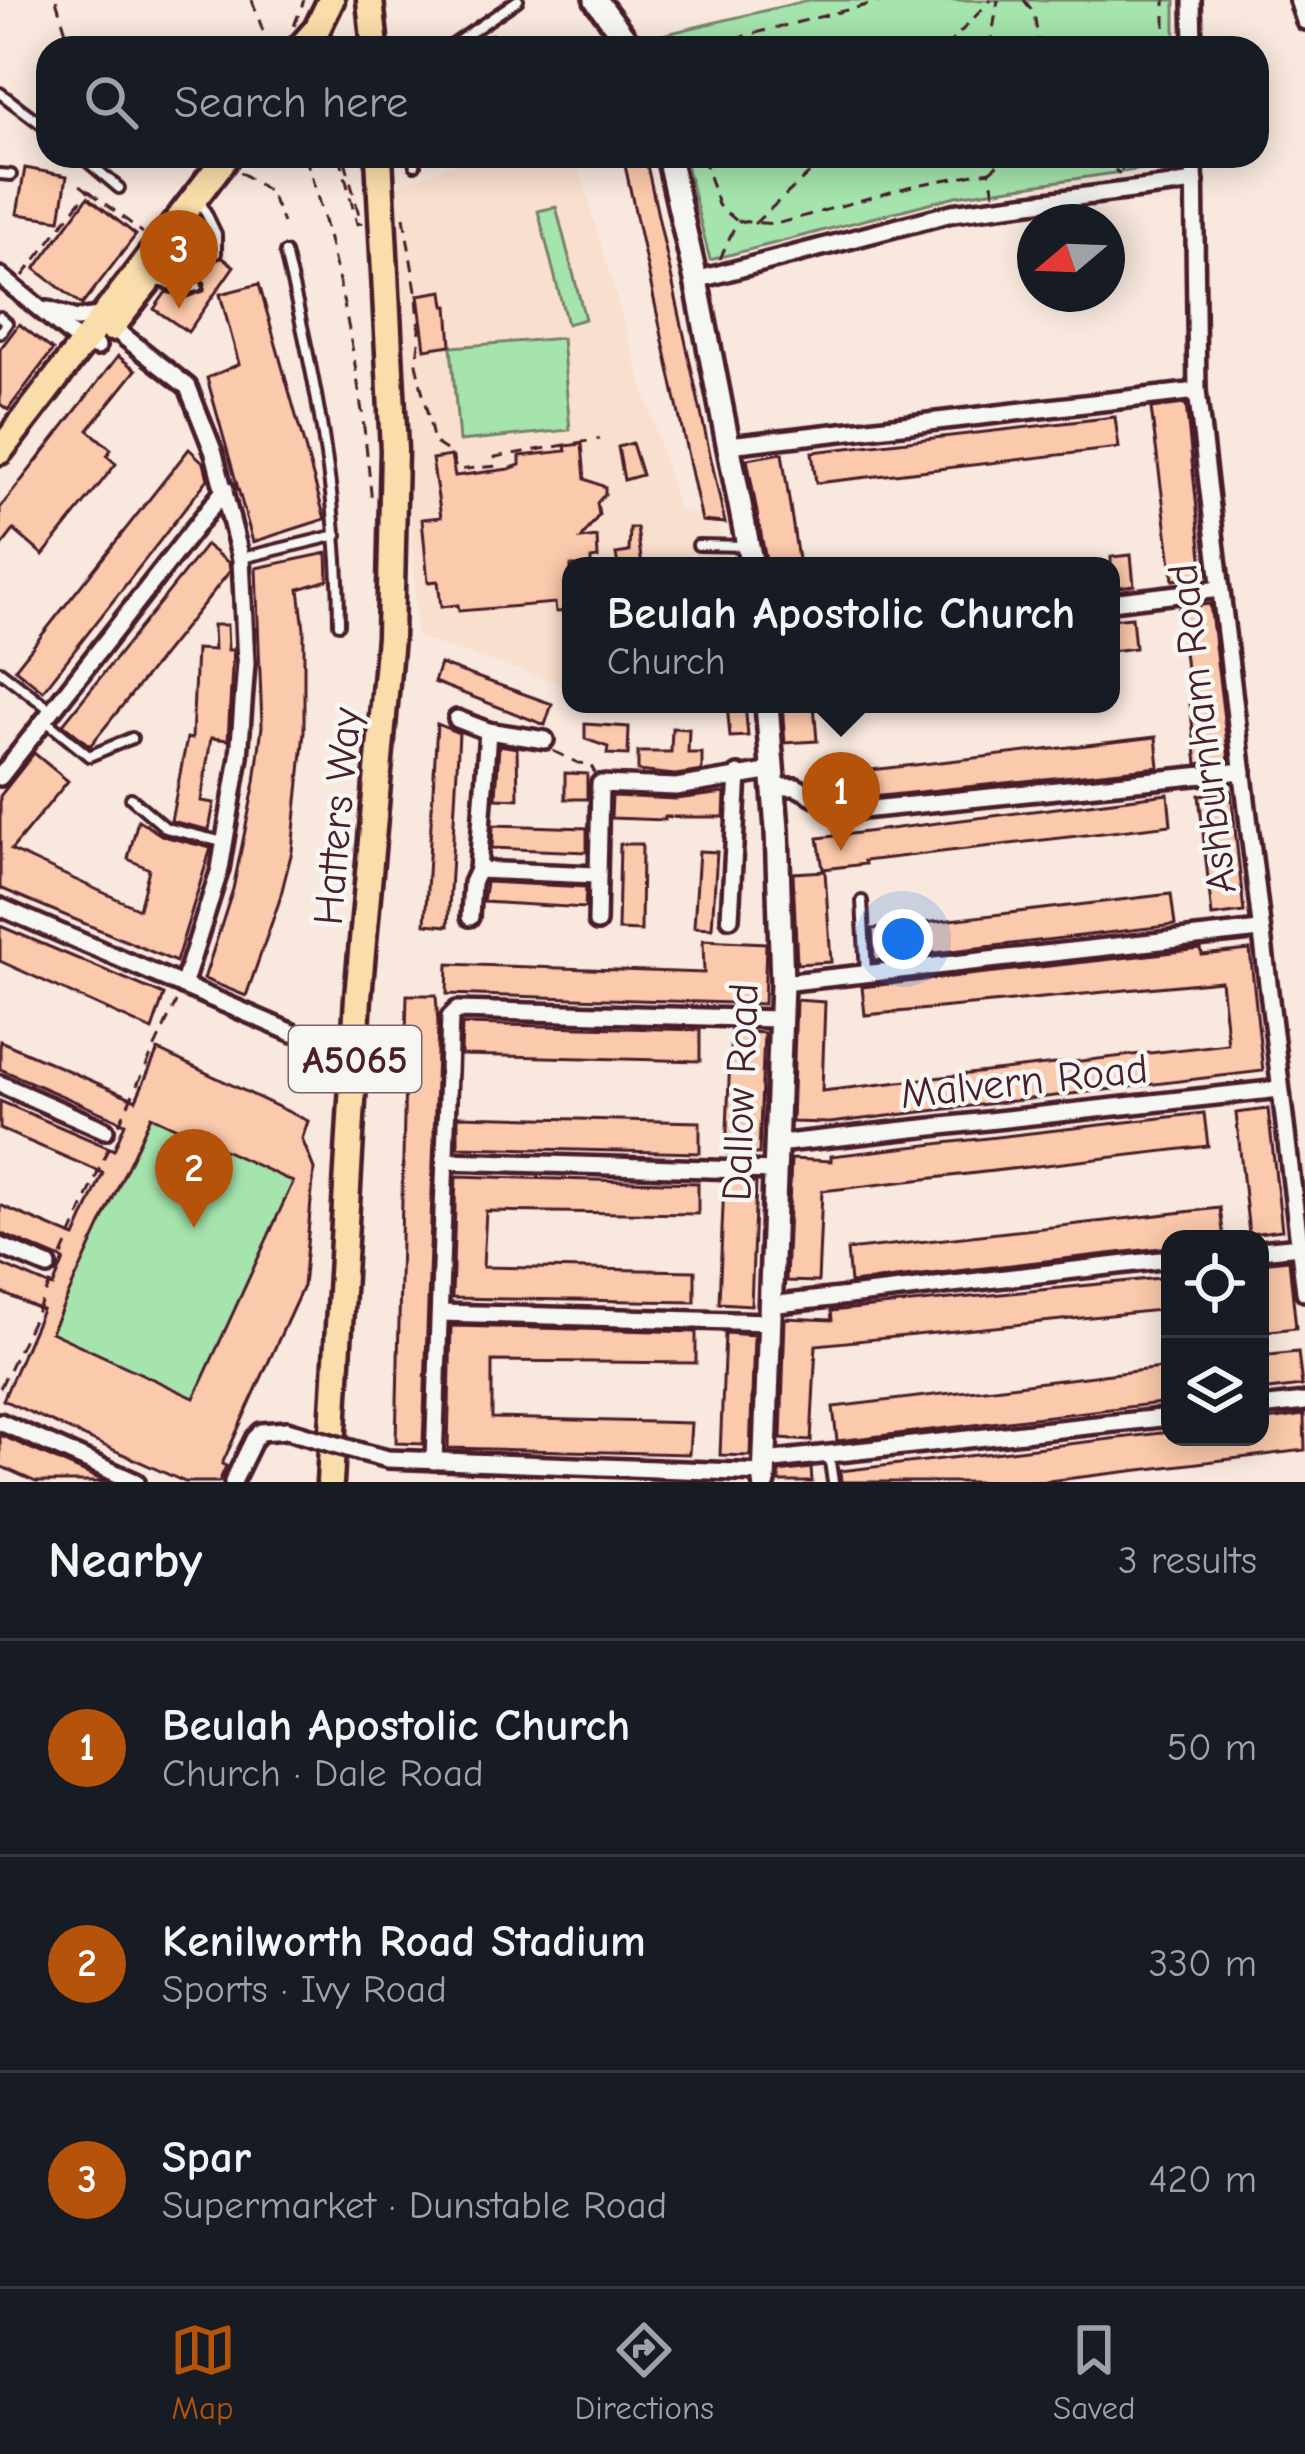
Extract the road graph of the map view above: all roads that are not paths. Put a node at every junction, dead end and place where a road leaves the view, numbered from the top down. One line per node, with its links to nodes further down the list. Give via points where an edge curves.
1 (331, 0): 7 (main road)
2 (518, 0): 8 (lane)
3 (1192, 0): 10 (street)
4 (1298, 0): 6 (street)
5 (600, 1): 9 (street)
6 (1305, 21)
7 (309, 36)
8 (468, 36)
9 (624, 36)
10 (1193, 36)
11 (0, 93): 12 (lane)
12 (36, 120)
13 (95, 168): 20 (lane)
14 (226, 168): 31 (main road)
15 (228, 168): 21 (main road)
16 (380, 168): 92 (main road, Hatters Way / A5065, via 392,375 391,615 358,997)
17 (671, 168): 25 (street)
18 (1194, 168): 19 (street, Ashburnham Road)
19 (1195, 182): 25 (street, via 1121,180 952,213); 32 (street, Ashburnham Road)
20 (119, 188)
21 (202, 206): 22 (lane); 26 (main road)
22 (216, 253)
23 (286, 253): 36 (lane)
24 (0, 276): 28 (street)
25 (696, 280): 34 (street)
26 (149, 282): 27 (lane); 31 (main road)
27 (196, 286)
28 (45, 309): 31 (street); 31 (street)
29 (0, 317): 30 (lane, via 7,323)
30 (0, 333)
31 (98, 333): 33 (main road, via 32,431); 35 (street, via 170,384 188,387)
32 (1197, 391): 34 (street); 40 (street, Ashburnham Road)
33 (4, 440)
34 (729, 445): 38 (street)
35 (225, 489): 39 (street); 45 (street)
36 (337, 535): 39 (lane); 42 (lane)
37 (698, 545): 38 (lane)
38 (750, 556)
39 (241, 559): 55 (street, via 246,663)
40 (1220, 590): 41 (street); 50 (street, Ashburnham Road)
41 (1120, 601)
42 (339, 624)
43 (0, 671): 45 (lane)
44 (768, 713): 53 (street, Dallow Road)
45 (48, 716): 48 (lane, via 89,756); 52 (street)
46 (458, 719): 47 (street)
47 (488, 731): 49 (street); 56 (street)
48 (133, 739)
49 (545, 740)
50 (1243, 771): 53 (street, via 862,810 832,806); 63 (street, Ashburnham Road)
51 (738, 774): 53 (street); 57 (street, via 676,787 649,778 600,784); 61 (street)
52 (0, 777)
53 (773, 779): 65 (street, Dallow Road)
54 (131, 798): 55 (lane, via 166,828)
55 (224, 842): 66 (street)
56 (478, 870): 57 (street); 60 (street)
57 (596, 875): 62 (street)
58 (862, 901): 64 (lane)
59 (0, 907): 66 (street)
60 (470, 917)
61 (730, 918)
62 (597, 922)
63 (1261, 930): 64 (street); 70 (street, Ashburnham Road)
64 (866, 974): 65 (street)
65 (782, 982): 67 (street, Dallow Road)
66 (183, 986): 68 (street)
67 (780, 1019): 72 (street, Dallow Road); 73 (street, via 457,1010 450,1017)
68 (293, 1033)
69 (0, 1084): 71 (street)
70 (1280, 1089): 72 (street, Malvern Road); 76 (street, Ashburnham Road)
71 (105, 1130)
72 (776, 1144): 74 (street, Dallow Road)
73 (445, 1161): 74 (street); 81 (street)
74 (775, 1171): 82 (street, Dallow Road)
75 (0, 1246): 79 (street)
76 (1300, 1246): 77 (street); 80 (street, Ashburnham Road)
77 (1269, 1249)
78 (1161, 1260): 82 (street)
79 (48, 1266)
80 (1305, 1292)
81 (440, 1313): 82 (street); 88 (street)
82 (770, 1313): 89 (street, Dallow Road)
83 (1305, 1402): 84 (street)
84 (1269, 1406)
85 (1161, 1418): 87 (street)
86 (0, 1422): 90 (street)
87 (829, 1454): 89 (street); 93 (lane)
88 (434, 1461): 89 (street); 91 (street, bridge, via 388,1459 287,1430 261,1432)
89 (764, 1472)
90 (136, 1482)
91 (233, 1482)
92 (330, 1482)
93 (833, 1482)

